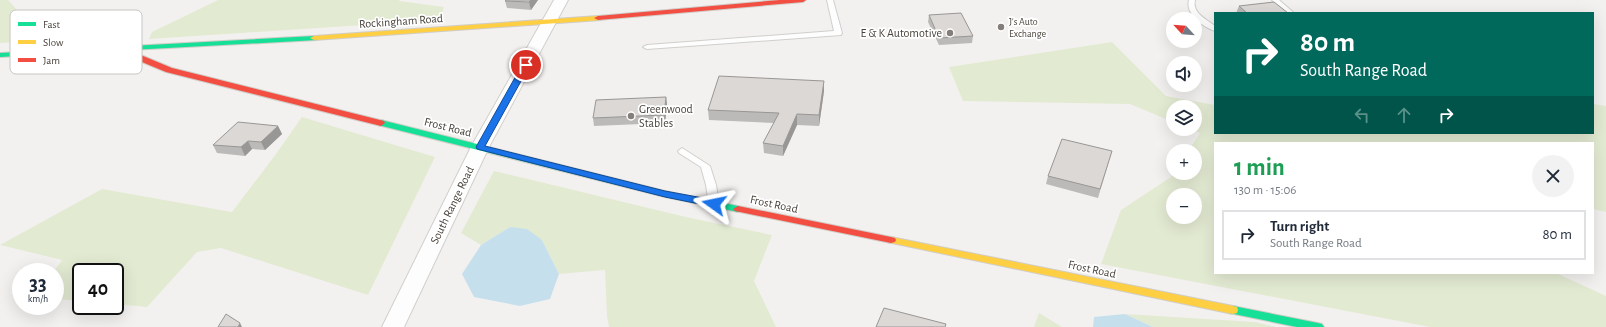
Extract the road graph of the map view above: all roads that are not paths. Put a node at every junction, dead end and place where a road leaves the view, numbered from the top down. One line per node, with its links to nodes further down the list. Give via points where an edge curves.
1 (561, 0): 7 (street, South Range Road)
2 (803, 0): 7 (street, Rockingham Road)
3 (830, 0): 10 (lane, via 838,33)
4 (1192, 0): 8 (lane, via 1192,10)
5 (1275, 0): 6 (lane)
6 (1289, 12)
7 (549, 22): 9 (street, Rockingham Road, via 337,37); 14 (street, South Range Road)
8 (1214, 28)
9 (142, 47)
10 (647, 47)
11 (10, 54): 12 (street, Rockingham Road)
12 (0, 55)
13 (142, 59): 14 (street, Frost Road, via 168,70)
14 (480, 147): 16 (street, Frost Road); 17 (street, South Range Road)
15 (682, 151): 16 (lane, via 705,166)
16 (714, 204): 18 (street, Frost Road)
17 (393, 327)
18 (1318, 327)

